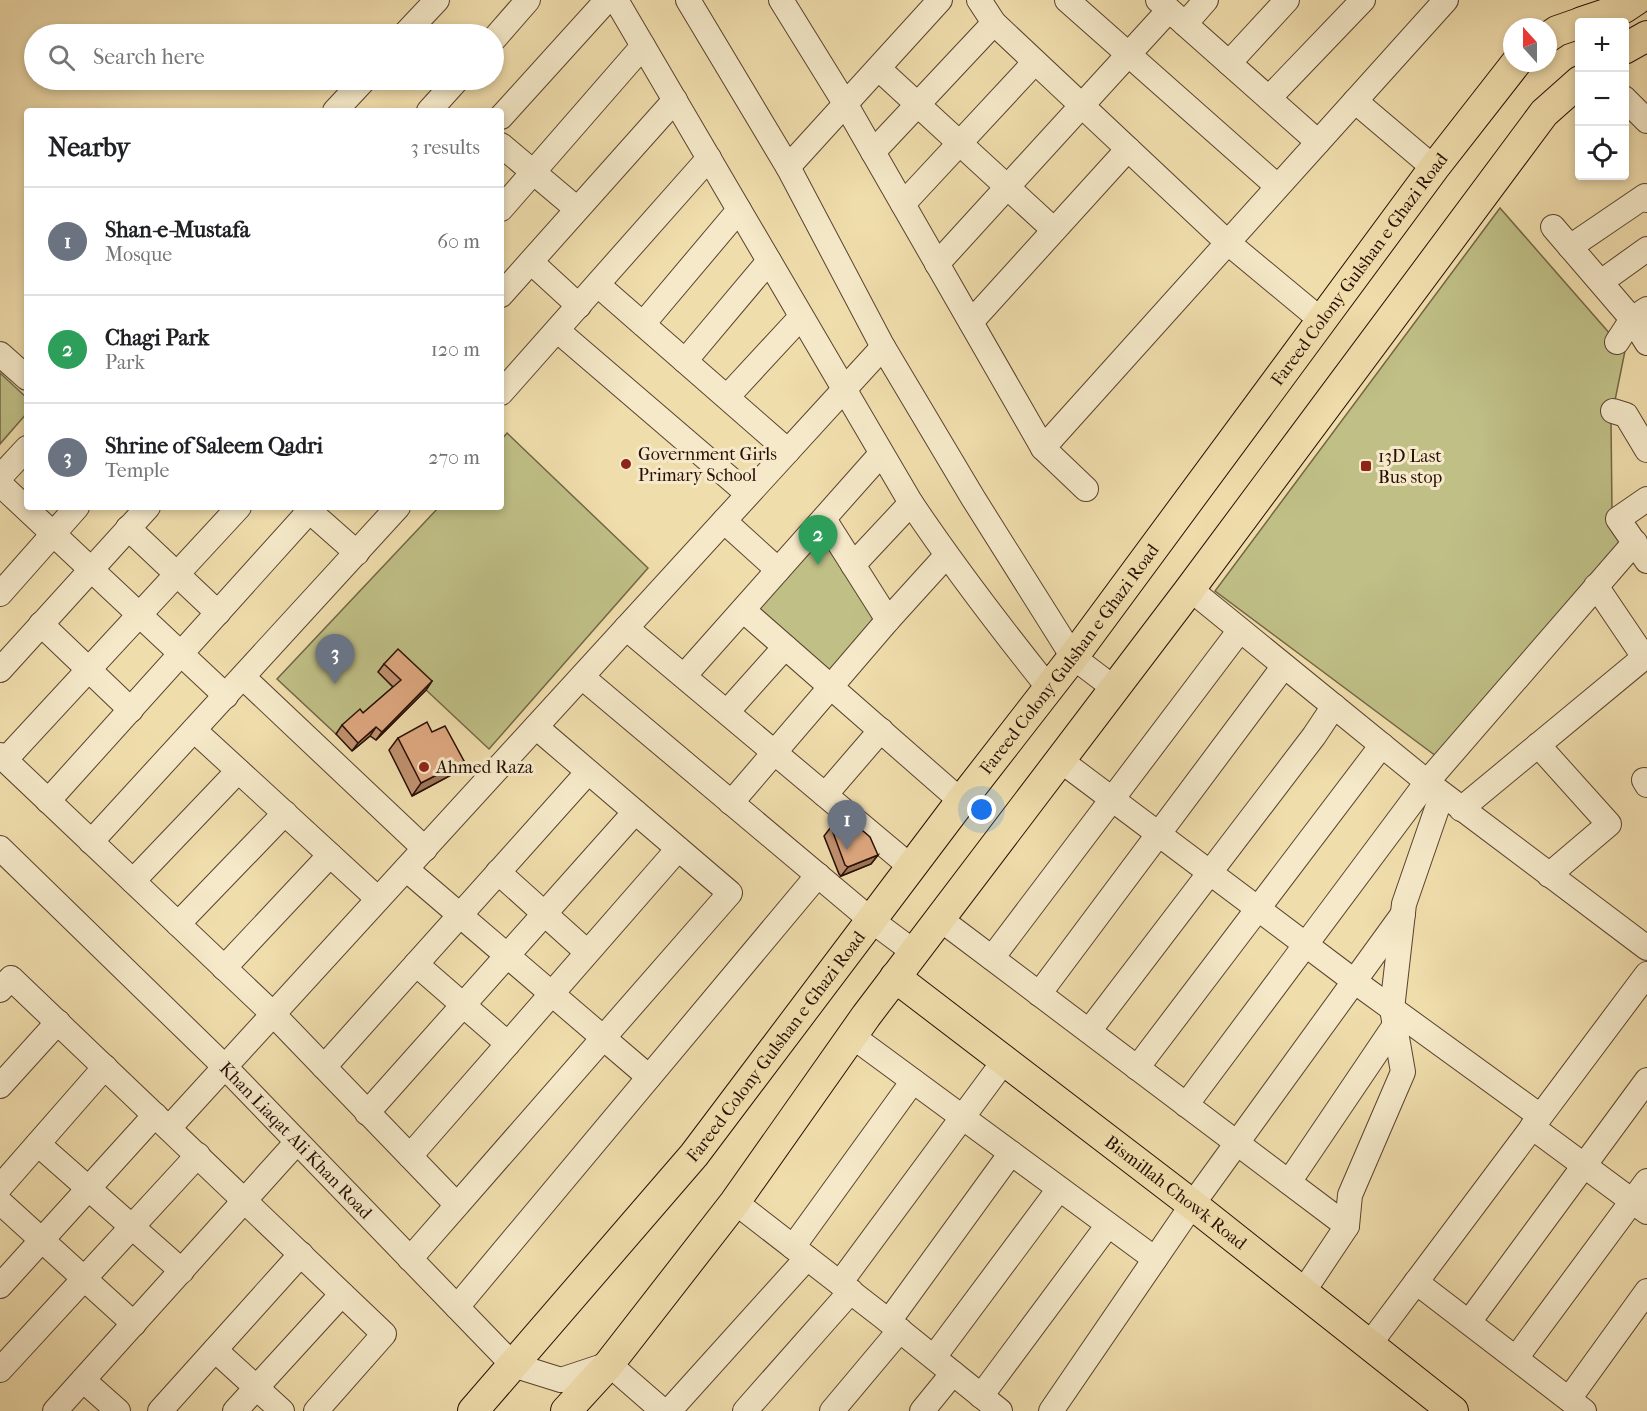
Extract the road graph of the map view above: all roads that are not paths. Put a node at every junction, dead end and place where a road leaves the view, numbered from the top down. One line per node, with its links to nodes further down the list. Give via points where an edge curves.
1 (436, 0): 18 (street)
2 (528, 0): 20 (street)
3 (607, 0): 42 (street)
4 (616, 0): 23 (street)
5 (688, 0): 50 (street)
6 (782, 0): 37 (street)
7 (940, 0): 28 (street)
8 (979, 0): 17 (street)
9 (1067, 0): 25 (street)
10 (1206, 0): 15 (street)
11 (1287, 0): 27 (street)
12 (1363, 0): 33 (street)
13 (1446, 0): 35 (street)
14 (1626, 3): 16 (main road); 22 (street)
15 (1171, 11): 25 (street); 27 (street)
16 (1592, 18)
17 (994, 23): 26 (street); 38 (street)
18 (414, 24)
19 (1575, 25): 21 (main road)
20 (504, 28)
21 (1557, 32)
22 (1647, 33): 24 (main road)
23 (643, 46): 34 (street); 52 (street)
24 (1629, 46)
25 (1128, 54): 39 (street); 53 (street)
26 (1035, 62): 39 (street); 45 (street)
27 (1229, 63): 33 (street)
28 (879, 69): 37 (street); 38 (street)
29 (1509, 72): 51 (main road, Fareed Colony Gulshan e Ghazi Road)
30 (1575, 85): 119 (main road, via 1544,113)
31 (357, 90): 40 (street)
32 (448, 90): 41 (street)
33 (1269, 99): 44 (street)
34 (675, 100): 49 (street); 58 (street)
35 (1355, 101): 44 (street); 51 (street)
36 (1629, 103): 43 (street)
37 (846, 105): 48 (street); 50 (street)
38 (918, 105): 45 (street); 48 (street)
39 (1082, 105): 47 (street); 54 (street)
40 (346, 107)
41 (432, 108)
42 (504, 114)
43 (1647, 121)
44 (1318, 142): 53 (street)
45 (960, 143): 54 (street); 56 (street)
46 (504, 148): 52 (street)
47 (1128, 149): 61 (street); 62 (street)
48 (873, 152): 56 (street)
49 (709, 158): 59 (street); 69 (street)
50 (788, 167): 80 (street)
51 (1434, 168): 74 (main road, Fareed Colony Gulshan e Ghazi Road)
52 (533, 172): 57 (street); 58 (street)
53 (1277, 186): 62 (street)
54 (1007, 187): 61 (street); 67 (street)
55 (1647, 200): 63 (street, via 1645,196)
56 (903, 204): 67 (street)
57 (504, 206)
58 (577, 209): 66 (street)
59 (739, 210): 65 (street); 76 (street)
60 (1552, 227): 63 (street)
61 (1054, 230): 75 (street)
62 (1227, 242): 74 (street); 88 (street)
63 (1570, 247): 68 (street)
64 (1647, 249): 68 (street)
65 (769, 261): 73 (street); 82 (street)
66 (531, 262): 70 (street); 71 (street)
67 (937, 264): 75 (street)
68 (1601, 282): 72 (street)
69 (598, 285): 71 (street); 76 (street)
70 (504, 292)
71 (579, 306): 77 (street)
72 (1640, 314): 78 (street); 79 (street)
73 (801, 317): 84 (street); 86 (street)
74 (1321, 320): 131 (main road, Fareed Colony Gulshan e Ghazi Road)
75 (971, 322): 88 (street)
76 (643, 324): 82 (street)
77 (558, 331): 85 (street); 96 (street)
78 (1617, 342)
79 (1647, 343)
80 (883, 347): 84 (street); 131 (street, via 972,498)
81 (0, 354): 83 (street)
82 (685, 361): 86 (street)
83 (24, 375)
84 (844, 389): 91 (street); 92 (street)
85 (504, 390)
86 (727, 397): 91 (street)
87 (1613, 411): 89 (street, via 1626,415)
88 (1043, 448): 95 (street)
89 (1647, 450)
90 (24, 451): 93 (street)
91 (788, 451): 96 (street)
92 (881, 454): 98 (street); 107 (street)
93 (0, 477)
94 (0, 484): 99 (street)
95 (1086, 489)
96 (748, 494): 108 (street)
97 (1647, 499): 111 (street, via 1618,519)
98 (911, 503): 113 (street); 114 (street)
99 (24, 507)
100 (28, 510): 110 (street)
101 (74, 510): 110 (street)
102 (144, 510): 109 (street)
103 (236, 510): 117 (street)
104 (307, 510): 122 (street)
105 (311, 510): 112 (street)
106 (394, 510): 112 (street)
107 (824, 519): 114 (street); 116 (street)
108 (724, 521): 116 (street); 126 (street)
109 (128, 528): 115 (street); 117 (street)
110 (53, 534): 115 (street); 120 (street)
111 (1641, 551): 118 (street)
112 (357, 553): 137 (street)
113 (946, 556): 124 (street); 139 (street)
114 (853, 565): 124 (street)
115 (91, 569): 123 (street); 125 (street)
116 (778, 570): 121 (street)
117 (177, 574): 122 (street); 123 (street)
118 (1596, 586): 130 (street); 156 (street)
119 (1190, 589): 127 (street); 140 (main road)
120 (0, 594)
121 (743, 610): 128 (street); 136 (street)
122 (218, 613): 129 (street)
123 (139, 615): 129 (street); 133 (street)
124 (888, 620): 138 (street)
125 (41, 624): 133 (street); 134 (street)
126 (626, 628): 135 (street); 136 (street)
127 (1240, 630): 132 (street); 157 (street)
128 (785, 647): 138 (street); 144 (street)
129 (182, 655): 141 (street); 143 (street)
130 (1646, 656): 148 (street)
131 (1073, 657): 139 (main road, Fareed Colony Gulshan e Ghazi Road); 140 (street)
132 (1284, 666): 142 (street); 163 (street)
133 (89, 669): 143 (street); 151 (street)
134 (0, 670)
135 (582, 676): 145 (street); 160 (street)
136 (684, 676): 144 (street)
137 (244, 678): 141 (street); 165 (street)
138 (831, 686): 147 (street); 150 (street)
139 (1048, 687): 159 (main road, Fareed Colony Gulshan e Ghazi Road)
140 (1114, 688): 152 (main road)
141 (226, 696): 146 (street)
142 (1334, 706): 149 (street); 172 (street)
143 (131, 710): 158 (street)
144 (727, 712): 150 (street)
145 (536, 727): 154 (street); 165 (street)
146 (194, 730): 153 (street); 164 (street)
147 (881, 730): 155 (street); 159 (street)
148 (1538, 745): 156 (street); 174 (street, via 1609,824)
149 (1382, 746): 156 (street); 177 (street)
150 (774, 752): 155 (street); 160 (street)
151 (2, 758): 158 (street)
152 (1060, 760): 157 (street); 181 (main road)
153 (238, 771): 162 (street); 175 (street)
154 (588, 772): 161 (street); 171 (street)
155 (825, 795): 169 (street)
156 (1443, 795): 174 (street); 179 (street); 184 (street)
157 (1112, 799): 163 (street); 189 (street)
158 (48, 801): 164 (street)
159 (961, 801): 169 (main road, Fareed Colony Gulshan e Ghazi Road)
160 (731, 802): 173 (street)
161 (635, 812): 166 (street); 178 (street)
162 (285, 813): 168 (street); 183 (street)
163 (1159, 835): 172 (street); 197 (street)
164 (91, 842): 175 (street)
165 (424, 849): 170 (street)
166 (678, 849): 186 (street); 204 (street, via 730,893)
167 (2, 855): 208 (street, Khan Liaqat Ali Khan Road)
168 (330, 855): 176 (street); 191 (street)
169 (911, 867): 182 (main road, Fareed Colony Gulshan e Ghazi Road)
170 (406, 869): 176 (street); 180 (street)
171 (498, 872): 178 (street); 180 (street)
172 (1210, 873): 177 (street); 202 (street)
173 (818, 875): 182 (street); 211 (street)
174 (1549, 875): 185 (street)
175 (133, 881): 183 (street)
176 (378, 899): 199 (street)
177 (1257, 909): 184 (street); 210 (street)
178 (544, 914): 186 (street); 188 (street)
179 (1403, 914): 194 (street); 200 (street)
180 (460, 915): 188 (street); 190 (street)
181 (940, 919): 187 (main road); 189 (street)
182 (871, 920): 187 (street); 263 (main road, Fareed Colony Gulshan e Ghazi Road, via 694,1155)
183 (178, 924): 191 (street)
184 (1306, 945): 194 (street); 215 (street)
185 (1647, 948)
186 (587, 952): 196 (street)
187 (914, 952): 193 (main road)
188 (507, 956): 196 (street); 198 (street)
189 (992, 958): 197 (street)
190 (416, 964): 198 (street); 209 (street)
191 (224, 968): 199 (street)
192 (1647, 974): 219 (street)
193 (895, 977): 203 (main road); 206 (main road, Bismillah Chowk Road)
194 (1354, 981): 200 (street); 221 (street)
195 (0, 990): 201 (street, via 11,978)
196 (551, 993): 204 (street); 205 (street)
197 (1039, 994): 202 (street)
198 (463, 1005): 205 (street); 216 (street)
199 (273, 1014): 208 (street); 209 (street)
200 (1394, 1017): 219 (street); 229 (street); 239 (street, via 1403,1072 1350,1195)
201 (58, 1022): 207 (street); 214 (street)
202 (1089, 1031): 210 (street)
203 (852, 1036): 213 (street); 234 (main road)
204 (603, 1038): 211 (street); 235 (street)
205 (508, 1044): 225 (street)
206 (1004, 1061): 217 (street); 236 (main road, Bismillah Chowk Road)
207 (105, 1067): 218 (street); 222 (street)
208 (225, 1067): 218 (street); 220 (street, Khan Liaqat Ali Khan Road)
209 (324, 1067): 216 (street)
210 (1137, 1068): 215 (street)
211 (649, 1077): 254 (street)
212 (1647, 1080): 226 (street)
213 (913, 1081): 217 (street); 242 (street)
214 (0, 1086)
215 (1186, 1105): 221 (street)
216 (367, 1113): 225 (street)
217 (962, 1117): 223 (street); 250 (street)
218 (162, 1121): 224 (street); 230 (street)
219 (1536, 1122): 226 (street); 248 (street)
220 (297, 1142): 232 (street); 244 (street, Khan Liaqat Ali Khan Road)
221 (1237, 1143): 229 (street); 236 (street)
222 (38, 1144): 227 (street); 230 (street)
223 (1011, 1153): 231 (street); 257 (street)
224 (198, 1155): 232 (street); 240 (street)
225 (410, 1156): 235 (street)
226 (1584, 1165): 237 (street); 255 (street)
227 (5, 1172)
228 (1647, 1181): 237 (street)
229 (1289, 1182): 239 (street)
230 (88, 1189): 240 (street); 241 (street)
231 (1059, 1189): 238 (street); 260 (street)
232 (245, 1200): 243 (street); 246 (street)
233 (0, 1202): 241 (street)
234 (735, 1202): 242 (street); 262 (main road)
235 (457, 1205): 244 (street)
236 (1192, 1205): 245 (street); 252 (main road, Bismillah Chowk Road)
237 (1640, 1206): 261 (street)
238 (1108, 1225): 245 (street); 269 (street)
239 (1347, 1226): 252 (street)
240 (132, 1227): 246 (street); 247 (street)
241 (42, 1240): 247 (street); 249 (street)
242 (800, 1252): 250 (street); 279 (street)
243 (302, 1254): 253 (street); 259 (street)
244 (410, 1259): 254 (street, Khan Liaqat Ali Khan Road)
245 (1155, 1259): 283 (street)
246 (182, 1271): 256 (street)
247 (84, 1279): 256 (street); 264 (street)
248 (1416, 1282): 255 (street); 258 (street)
249 (0, 1286)
250 (845, 1287): 257 (street); 280 (street)
251 (1647, 1291): 268 (street)
252 (1303, 1292): 258 (main road, Bismillah Chowk Road)
253 (342, 1294): 267 (street); 275 (street, via 384,1334)
254 (457, 1307): 263 (street, Khan Liaqat Ali Khan Road)
255 (1469, 1322): 261 (street)
256 (134, 1324): 266 (street)
257 (894, 1325): 260 (street); 281 (street)
258 (1369, 1344): 284 (main road, Bismillah Chowk Road)
259 (215, 1350): 267 (street); 272 (street)
260 (934, 1357): 265 (street)
261 (1516, 1358): 268 (street)
262 (609, 1364): 263 (street, Khan Liaqat Ali Khan Road, via 561,1380); 277 (main road); 278 (street)
263 (513, 1365): 276 (main road, Fareed Colony Gulshan e Ghazi Road)
264 (0, 1370)
265 (953, 1373): 269 (street); 282 (street)
266 (83, 1380): 270 (street); 271 (street)
267 (256, 1388): 273 (street); 274 (street)
268 (1576, 1405)
269 (994, 1407)
270 (56, 1411)
271 (118, 1411)
272 (160, 1411)
273 (235, 1411)
274 (282, 1411)
275 (316, 1411)
276 (473, 1411)
277 (566, 1411)
278 (663, 1411)
279 (669, 1411)
280 (745, 1411)
281 (832, 1411)
282 (922, 1411)
283 (1051, 1411)
284 (1453, 1411)

